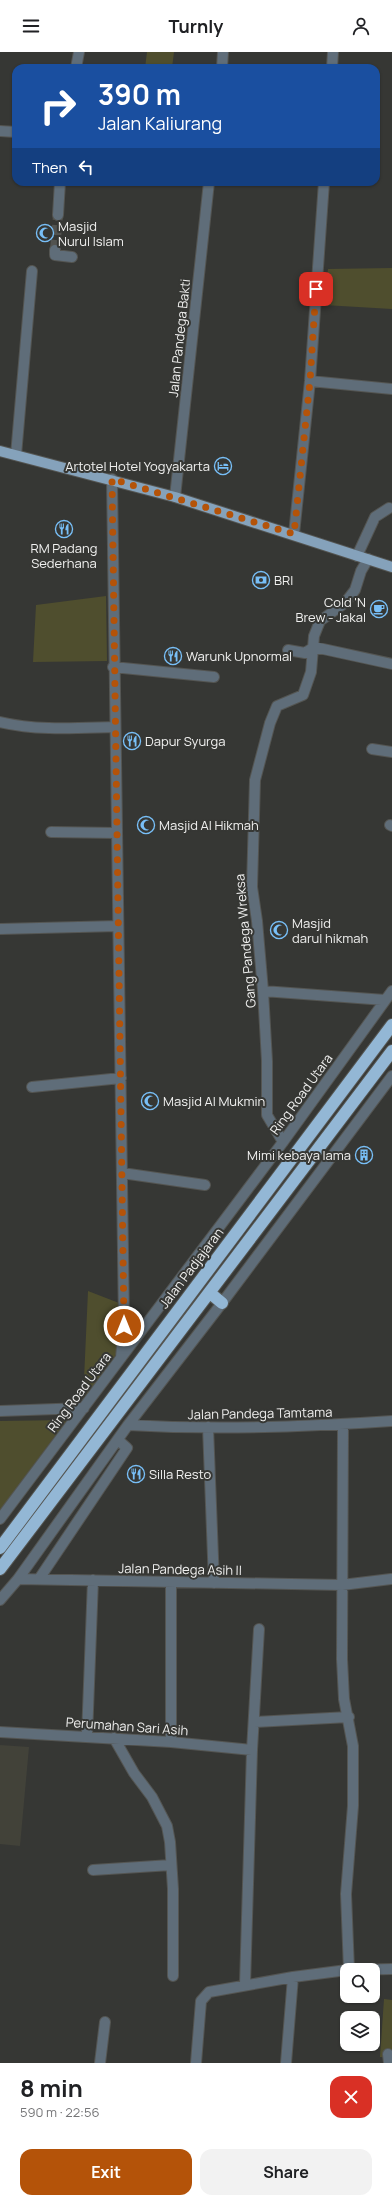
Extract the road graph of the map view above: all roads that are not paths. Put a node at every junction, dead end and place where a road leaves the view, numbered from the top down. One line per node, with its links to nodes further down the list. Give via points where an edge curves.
1 (79, 52): 4 (street)
2 (223, 52): 5 (street)
3 (333, 52): 6 (street)
4 (77, 64)
5 (222, 64)
6 (332, 64)
7 (0, 131): 8 (street)
8 (12, 132)
9 (60, 186): 12 (street)
10 (209, 186): 21 (street, Jalan Pandega Bakti)
11 (324, 186): 16 (street)
12 (58, 215)
13 (55, 250): 14 (street, via 55,255)
14 (72, 257)
15 (32, 271): 19 (street)
16 (310, 381): 17 (street); 23 (street)
17 (392, 389)
18 (0, 451): 19 (main road)
19 (16, 455): 20 (main road)
20 (112, 479): 21 (main road); 30 (street)
21 (175, 497): 23 (main road)
22 (389, 508): 24 (street, via 375,517)
23 (294, 534): 24 (main road)
24 (357, 556): 25 (main road)
25 (368, 559): 26 (main road); 27 (street, Gang Pandega Wreksa, via 361,570 355,590 345,603 320,622 314,636)
26 (392, 567)
27 (314, 646): 28 (street, via 305,653); 29 (street); 40 (street, Gang Pandega Wreksa, via 311,672 303,695 277,706 254,780 252,887)
28 (288, 650)
29 (392, 664)
30 (113, 667): 31 (street); 33 (street)
31 (214, 678)
32 (0, 722): 33 (street, via 54,729)
33 (115, 727): 37 (street)
34 (372, 749): 35 (street)
35 (392, 752)
36 (51, 832): 37 (street)
37 (117, 833): 38 (street)
38 (118, 926): 39 (street); 46 (street)
39 (0, 929)
40 (263, 991): 42 (street); 48 (street, Gang Pandega Wreksa, via 267,1115)
41 (392, 991): 42 (street, Ring Road Utara)
42 (384, 1000): 48 (street, Ring Road Utara)
43 (392, 1025): 62 (highway, Jalan Padjajaran)
44 (392, 1051): 51 (highway)
45 (392, 1076): 52 (street)
46 (121, 1078): 47 (street); 49 (street)
47 (32, 1086)
48 (283, 1142): 53 (street, Ring Road Utara)
49 (122, 1173): 50 (street); 53 (street, via 124,1322)
50 (205, 1185)
51 (210, 1293): 52 (highway); 63 (highway)
52 (222, 1303): 57 (street)
53 (121, 1358): 54 (street, Ring Road Utara)
54 (84, 1408): 55 (street); 61 (street, Ring Road Utara)
55 (0, 1412)
56 (392, 1421): 58 (street, Jalan Pandega Tamtama)
57 (128, 1425): 59 (street, Jalan Pandega Tamtama); 60 (street)
58 (343, 1425): 59 (street, Jalan Pandega Tamtama); 70 (street)
59 (208, 1427): 69 (street)
60 (118, 1440): 64 (street); 65 (street, via 127,1448)
61 (0, 1519)
62 (0, 1548)
63 (0, 1569)
64 (18, 1579): 65 (street, Jalan Pandega Asih II); 71 (street)
65 (38, 1579): 67 (street, Jalan Pandega Asih II)
66 (391, 1579): 70 (street, Jalan Pandega Asih II)
67 (93, 1580): 68 (street, Jalan Pandega Asih II); 76 (street)
68 (171, 1582): 69 (street, Jalan Pandega Asih II); 78 (street)
69 (214, 1583): 70 (street, Jalan Pandega Asih II)
70 (342, 1585): 73 (street, via 344,1698)
71 (0, 1600)
72 (259, 1629): 74 (street)
73 (349, 1717): 74 (street); 82 (street, via 353,1746 353,1806 346,1894)
74 (254, 1722): 79 (street)
75 (0, 1732): 76 (street, Perumahan Sari Asih)
76 (87, 1736): 77 (street, Perumahan Sari Asih)
77 (114, 1738): 78 (street, Perumahan Sari Asih); 80 (street, via 134,1773 152,1797 167,1826)
78 (171, 1742): 79 (street, Perumahan Sari Asih)
79 (252, 1750): 88 (street)
80 (172, 1865): 81 (street); 86 (street)
81 (93, 1870)
82 (349, 1963)
83 (380, 1969): 84 (street)
84 (392, 1969)
85 (340, 1971): 87 (street)
86 (173, 1976)
87 (293, 1977): 88 (street); 92 (street)
88 (245, 1985): 91 (street, via 209,1992 201,2001)
89 (105, 2022): 90 (street)
90 (100, 2063)
91 (196, 2063)
92 (286, 2063)

